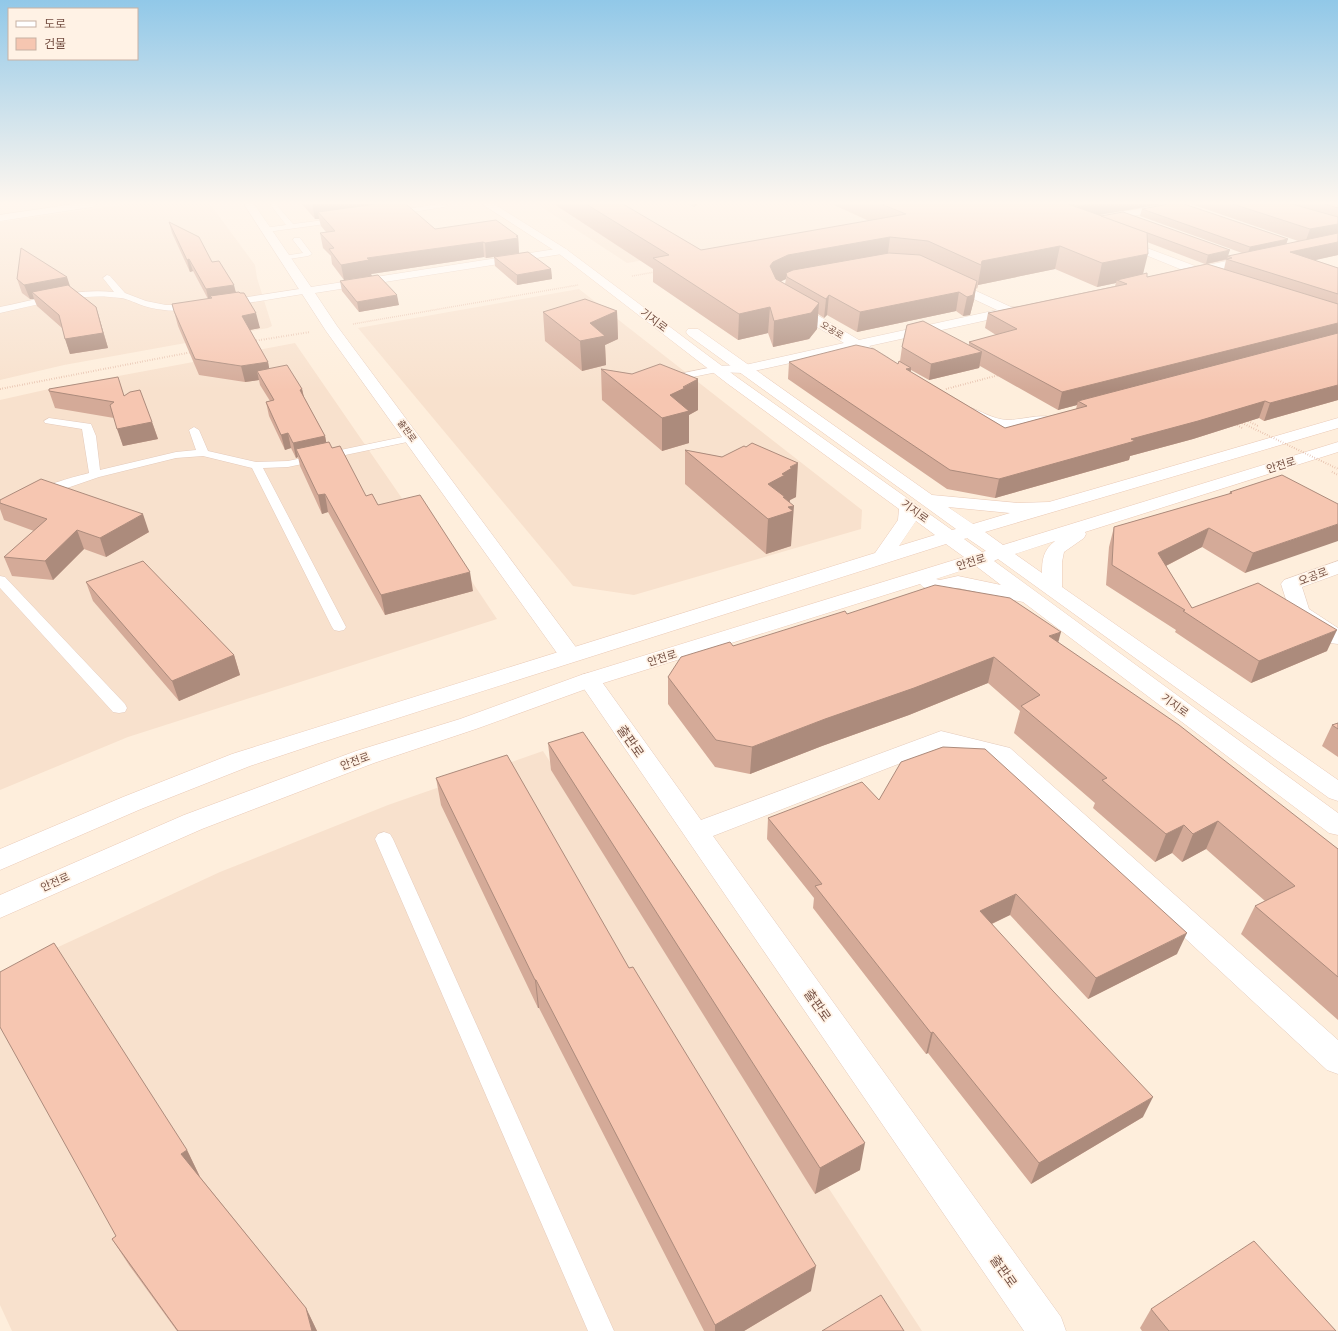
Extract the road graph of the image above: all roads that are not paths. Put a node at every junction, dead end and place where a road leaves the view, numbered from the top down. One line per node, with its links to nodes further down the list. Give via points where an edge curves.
1 (291, 266): 12 (street, 출판로)
2 (465, 266): 12 (street)
3 (582, 266): 21 (street, 기지로)
4 (602, 266): 22 (street, 기지로)
5 (1184, 266): 7 (street)
6 (1221, 266): 7 (street)
7 (1197, 271): 9 (street); 11 (street)
8 (934, 275): 19 (street)
9 (1173, 276)
10 (106, 278): 13 (lane)
11 (1222, 280)
12 (306, 291): 15 (lane); 30 (street, 출판로)
13 (122, 295): 16 (lane, via 153,306); 18 (lane, via 75,295)
14 (780, 299): 20 (street, 오공로)
15 (222, 304)
16 (201, 307)
17 (1027, 308): 19 (street, 오공로)
18 (0, 310)
19 (1010, 311): 20 (street, 오공로)
20 (856, 344): 22 (street, 오공로); 23 (street, 오공로)
21 (718, 369): 22 (street, 오공로); 24 (lane); 37 (street, 기지로)
22 (745, 369): 36 (street, 기지로)
23 (898, 369)
24 (683, 376)
25 (954, 403): 26 (street, via 973,415 994,423 1024,425)
26 (1062, 415)
27 (49, 421): 34 (lane, via 87,426)
28 (1338, 423): 38 (street)
29 (194, 430): 32 (lane)
30 (412, 438): 33 (lane, via 288,464); 52 (street, 출판로)
31 (1338, 447): 39 (street, 안전로)
32 (203, 453): 33 (lane); 34 (lane, via 176,455)
33 (256, 465): 50 (lane)
34 (95, 475): 35 (lane)
35 (28, 498)
36 (928, 500): 38 (street, via 950,500 1017,509); 40 (street, 기지로)
37 (908, 507): 41 (street, 기지로); 43 (street, via 907,520)
38 (1050, 507): 40 (street)
39 (1088, 526): 42 (street, 안전로); 48 (street, via 1056,550 1052,562)
40 (971, 530): 41 (street); 42 (street, 기지로)
41 (948, 537): 43 (street); 44 (street, 기지로)
42 (1000, 553): 44 (street, 안전로); 48 (street, 기지로)
43 (882, 557): 52 (street)
44 (979, 559): 46 (street, 안전로); 49 (street, 기지로)
45 (1338, 567): 51 (street, 오공로, via 1291,584 1300,612)
46 (921, 576): 49 (street, via 938,588 958,582); 53 (street, 안전로)
47 (0, 580): 54 (lane)
48 (1052, 589): 55 (street, 기지로)
49 (1031, 598): 56 (street, 기지로)
50 (339, 627)
51 (1338, 638)
52 (570, 655): 59 (street, via 241,760 132,803)
53 (589, 680): 57 (street, 출판로); 60 (street, 안전로, via 468,724 365,757 193,822)
54 (119, 708)
55 (1338, 792)
56 (1338, 826)
57 (696, 832): 61 (street, via 940,739 1001,754); 63 (street, 출판로)
58 (384, 839): 62 (lane)
59 (0, 860)
60 (0, 907)
61 (1338, 1060)
62 (601, 1331)
63 (1047, 1331)

